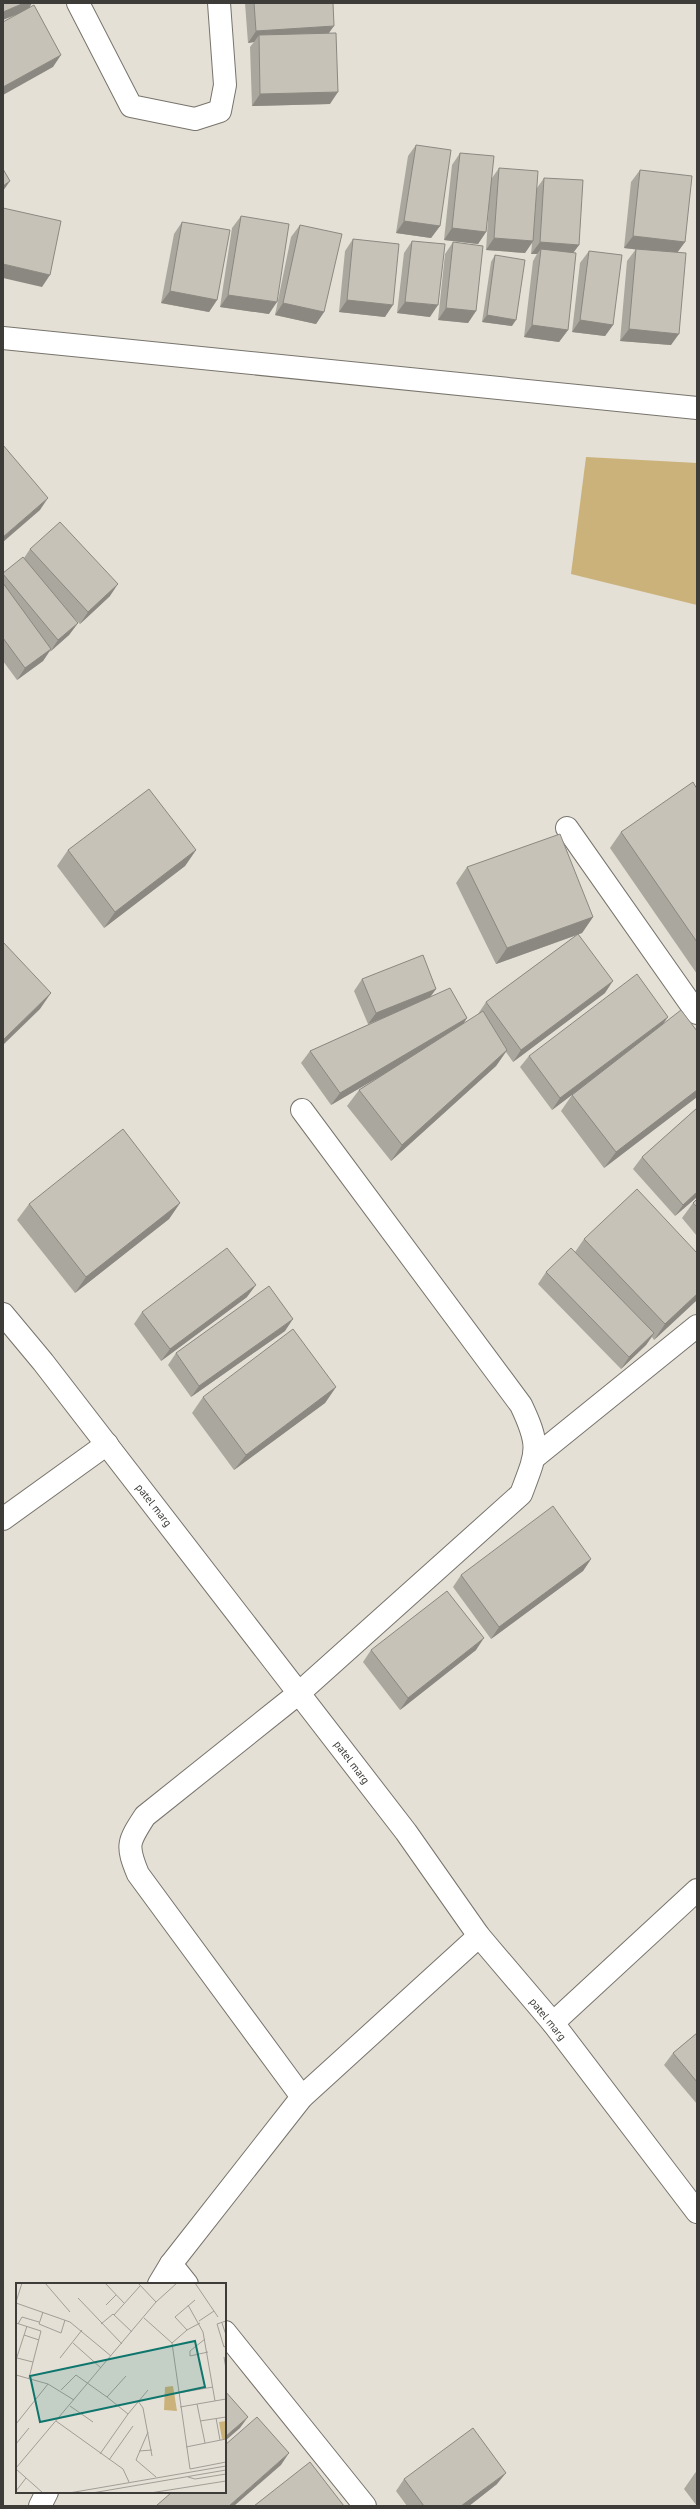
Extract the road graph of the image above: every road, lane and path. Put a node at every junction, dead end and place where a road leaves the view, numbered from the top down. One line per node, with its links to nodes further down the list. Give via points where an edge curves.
1 (78, 3): 2 (street, via 131,106 195,119 220,111 225,85)
2 (219, 3)
3 (3, 338): 5 (street)
4 (697, 401): 5 (street)
5 (697, 408)
6 (567, 828): 7 (street)
7 (697, 1013)
8 (302, 1110): 12 (street, via 521,1405 534,1431)
9 (3, 1314): 11 (street, patel marg)
10 (697, 1326): 12 (street)
11 (107, 1444): 13 (street); 14 (street, patel marg)
12 (535, 1457): 14 (street, via 521,1494)
13 (3, 1520)
14 (299, 1693): 16 (street, patel marg, via 406,1832); 18 (street, via 145,1816 131,1837 130,1854 138,1874)
15 (697, 1890): 17 (street)
16 (479, 1936): 17 (street, patel marg); 18 (street)
17 (553, 2023): 19 (street, patel marg)
18 (302, 2097): 20 (street)
19 (697, 2212)
20 (170, 2264): 21 (street); 22 (street)
21 (160, 2283)
22 (186, 2283)
23 (226, 2333): 26 (street)
24 (46, 2493): 25 (street)
25 (40, 2506)
26 (365, 2506)

